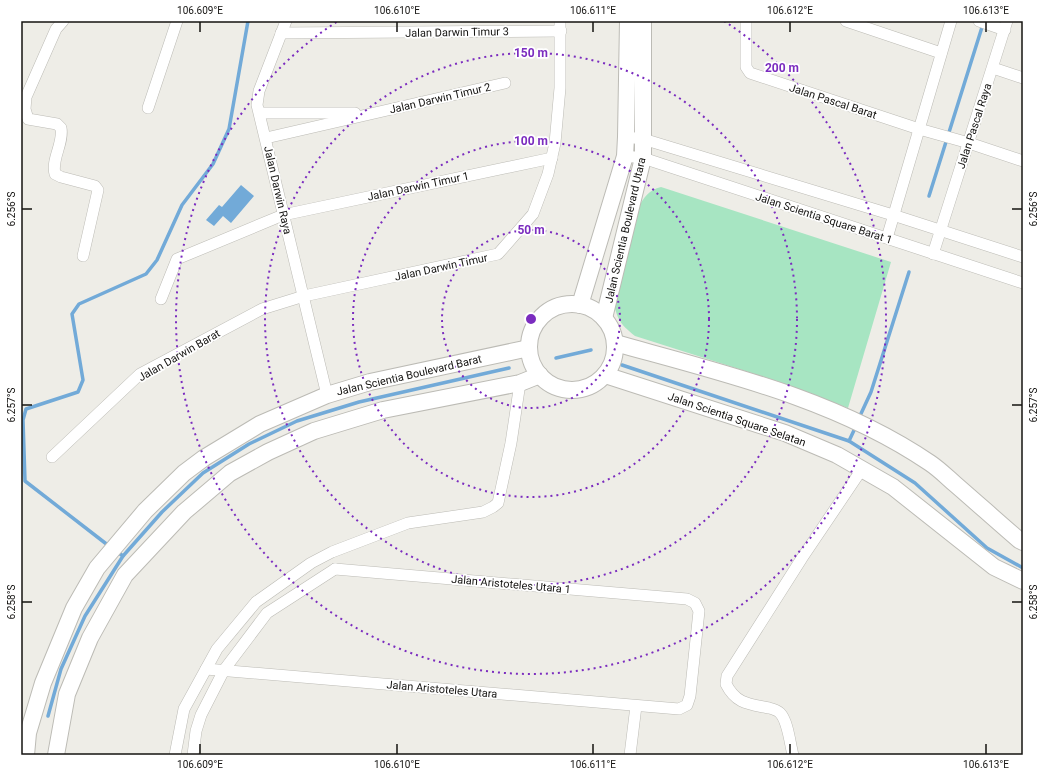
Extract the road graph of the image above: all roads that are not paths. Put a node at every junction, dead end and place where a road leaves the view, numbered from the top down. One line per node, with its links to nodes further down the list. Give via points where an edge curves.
1 (63, 21): 34 (street, via 56,29 26,98 25,109 28,119 57,124 61,128 62,136 54,167 55,174 95,186 98,190)
2 (177, 21): 17 (street)
3 (286, 21): 12 (street, Jalan Darwin Raya)
4 (628, 21): 21 (street, Jalan Scientia Boulevard Utara)
5 (643, 21): 23 (street, Jalan Scientia Boulevard Utara)
6 (746, 21): 20 (street, Jalan Pascal Barat, via 746,67 750,73)
7 (846, 21): 13 (street)
8 (951, 21): 13 (street)
9 (979, 21): 11 (street, via 994,26)
10 (560, 26): 12 (street, Jalan Darwin Timur 3); 26 (street, Jalan Darwin Timur, via 560,88)
11 (1006, 26): 14 (street, Jalan Pascal Raya)
12 (282, 33): 18 (street, Jalan Darwin Raya, via 259,91)
13 (941, 53): 20 (street)
14 (993, 68): 15 (street); 24 (street, Jalan Pascal Raya)
15 (1023, 78)
16 (505, 83): 19 (street, Jalan Darwin Timur 2)
17 (148, 108)
18 (260, 113): 19 (street, Jalan Darwin Timur 2); 22 (street, Jalan Darwin Raya)
19 (375, 113): 22 (street, Jalan Darwin Timur 2)
20 (919, 129): 24 (street, Jalan Pascal Barat); 30 (street)
21 (626, 137): 23 (street, Jalan Scientia Square Barat 1); 25 (street, Jalan Scientia Boulevard Utara)
22 (266, 138): 29 (street, Jalan Darwin Raya)
23 (643, 138): 27 (street, Jalan Scientia Boulevard Utara); 30 (street, Jalan Scientia Square Barat 1)
24 (964, 142): 28 (street, Jalan Pascal Barat); 31 (street, Jalan Pascal Raya)
25 (625, 156): 27 (street, Jalan Scientia Square Barat 1); 39 (street, Jalan Scientia Boulevard Utara)
26 (552, 158): 29 (street, Jalan Darwin Timur 1); 37 (street, Jalan Darwin Timur, via 533,214 498,254)
27 (643, 158): 32 (street, Jalan Scientia Square Barat 1); 40 (street, Jalan Scientia Boulevard Utara)
28 (1023, 161)
29 (283, 215): 37 (street, Jalan Darwin Raya); 38 (street, Jalan Darwin Timur 1, via 177,259)
30 (893, 215): 31 (street, Jalan Scientia Square Barat 1); 32 (street)
31 (941, 231): 33 (street, Jalan Pascal Raya); 35 (street, Jalan Scientia Square Barat 1)
32 (887, 238): 33 (street, Jalan Scientia Square Barat 1)
33 (933, 254): 36 (street, Jalan Scientia Square Barat 1)
34 (83, 256)
35 (1023, 257)
36 (1023, 283)
37 (304, 296): 46 (street, Jalan Darwin Raya); 47 (street, Jalan Darwin Barat, via 262,309 140,374)
38 (161, 299)
39 (580, 305): 40 (street, via 594,310); 42 (street, via 568,304 544,314 536,324)
40 (604, 318): 41 (street, via 612,330)
41 (615, 343): 44 (street, via 615,355); 49 (street, via 796,396 859,423 931,464)
42 (529, 348): 43 (street, via 532,362); 46 (street, Jalan Scientia Boulevard Barat, via 370,382)
43 (540, 375): 44 (street, via 551,384 565,389 580,389 594,384); 45 (street)
44 (605, 375): 48 (street, Jalan Scientia Square Selatan, via 785,433 837,455)
45 (520, 383): 50 (street, via 498,503 483,512 408,523); 58 (street, via 383,410 300,437 230,473 184,512 125,575 90,638 67,694)
46 (327, 394): 57 (street, Jalan Scientia Boulevard Barat, via 260,424 204,458 184,473 145,511 118,542 97,568 74,608 43,683 28,733)
47 (52, 457)
48 (862, 469): 52 (street, Jalan Scientia Square Selatan, via 893,487 994,567); 62 (street, via 727,676 726,684 738,700 780,713 785,722)
49 (1023, 542)
50 (332, 552): 51 (street); 53 (street, via 311,562 256,602 217,649)
51 (335, 569): 54 (street, via 267,613); 56 (street, Jalan Aristoteles Utara 1, via 687,600 695,603 699,611 690,696 687,705)
52 (1023, 581)
53 (206, 669): 54 (street, Jalan Aristoteles Utara); 59 (street, via 184,710)
54 (224, 670): 55 (street, Jalan Aristoteles Utara); 60 (street, via 201,715)
55 (636, 706): 56 (street, Jalan Aristoteles Utara); 61 (street)
56 (679, 710)
57 (26, 755)
58 (56, 755)
59 (175, 755)
60 (193, 755)
61 (630, 755)
62 (793, 755)

